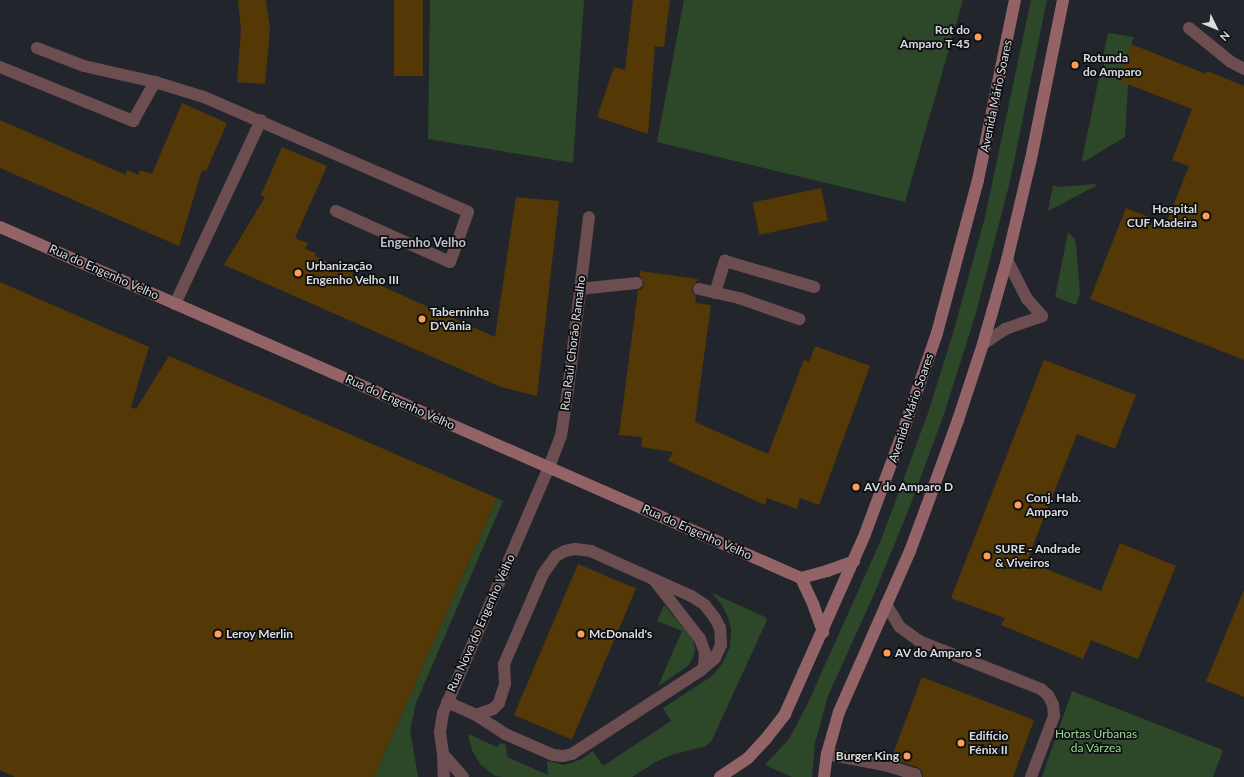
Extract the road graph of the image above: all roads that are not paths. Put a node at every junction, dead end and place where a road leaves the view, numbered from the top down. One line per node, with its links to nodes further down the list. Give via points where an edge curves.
1 (1015, 0): 22 (main road, Avenida Mário Soares, via 978,180 936,333 900,440)
2 (1063, 0): 12 (main road, via 1032,154)
3 (1189, 28): 6 (street, via 1231,62)
4 (37, 48): 7 (street, via 84,66)
5 (0, 67): 7 (street, via 133,121)
6 (1244, 69)
7 (155, 82): 8 (street, via 204,97)
8 (261, 120): 9 (street, via 314,146 468,212 450,262); 18 (street)
9 (336, 211)
10 (589, 217): 15 (street, Rua Raúl Chorão Ramalho)
11 (0, 227): 18 (main road, Rua do Engenho Velho)
12 (1007, 260): 20 (main road); 20 (street, via 1027,299 1042,316 1005,329)
13 (637, 283): 15 (street)
14 (814, 287): 17 (street, via 725,261)
15 (579, 290): 21 (street, Rua Raúl Chorão Ramalho, via 562,428)
16 (699, 290): 17 (street)
17 (715, 293): 19 (street, via 739,298)
18 (175, 304): 21 (main road, Rua do Engenho Velho)
19 (799, 319)
20 (982, 344): 25 (main road, via 926,508)
21 (549, 468): 24 (main road, Rua do Engenho Velho); 28 (street, Rua Nova do Engenho Velho)
22 (854, 561): 24 (main road, via 827,572); 26 (main road, Avenida Mário Soares)
23 (652, 578): 27 (street, via 700,639 705,653); 27 (street, via 691,596 705,605 716,618 720,628 721,645 715,658); 29 (street, via 590,551 575,549 556,556 543,574 504,664 505,684 499,703 493,709)
24 (801, 578): 26 (main road)
25 (886, 604): 31 (main road, via 839,712); 37 (street, via 900,627 919,641 1041,689 1048,696 1053,705 1054,716)
26 (823, 632): 34 (main road, Avenida Mário Soares, via 785,714 766,740 748,758)
27 (704, 667): 29 (street, via 572,754 563,756 553,755 505,734)
28 (447, 702): 29 (street); 30 (street, Rua Nova do Engenho Velho, via 440,732)
29 (476, 715)
30 (443, 754): 32 (street, Rua Nova do Engenho Velho); 33 (street)
31 (828, 754): 35 (main road); 36 (street, via 888,766 915,774)
32 (444, 777)
33 (463, 777)
34 (720, 777)
35 (824, 777)
36 (916, 777)
37 (1032, 777)

